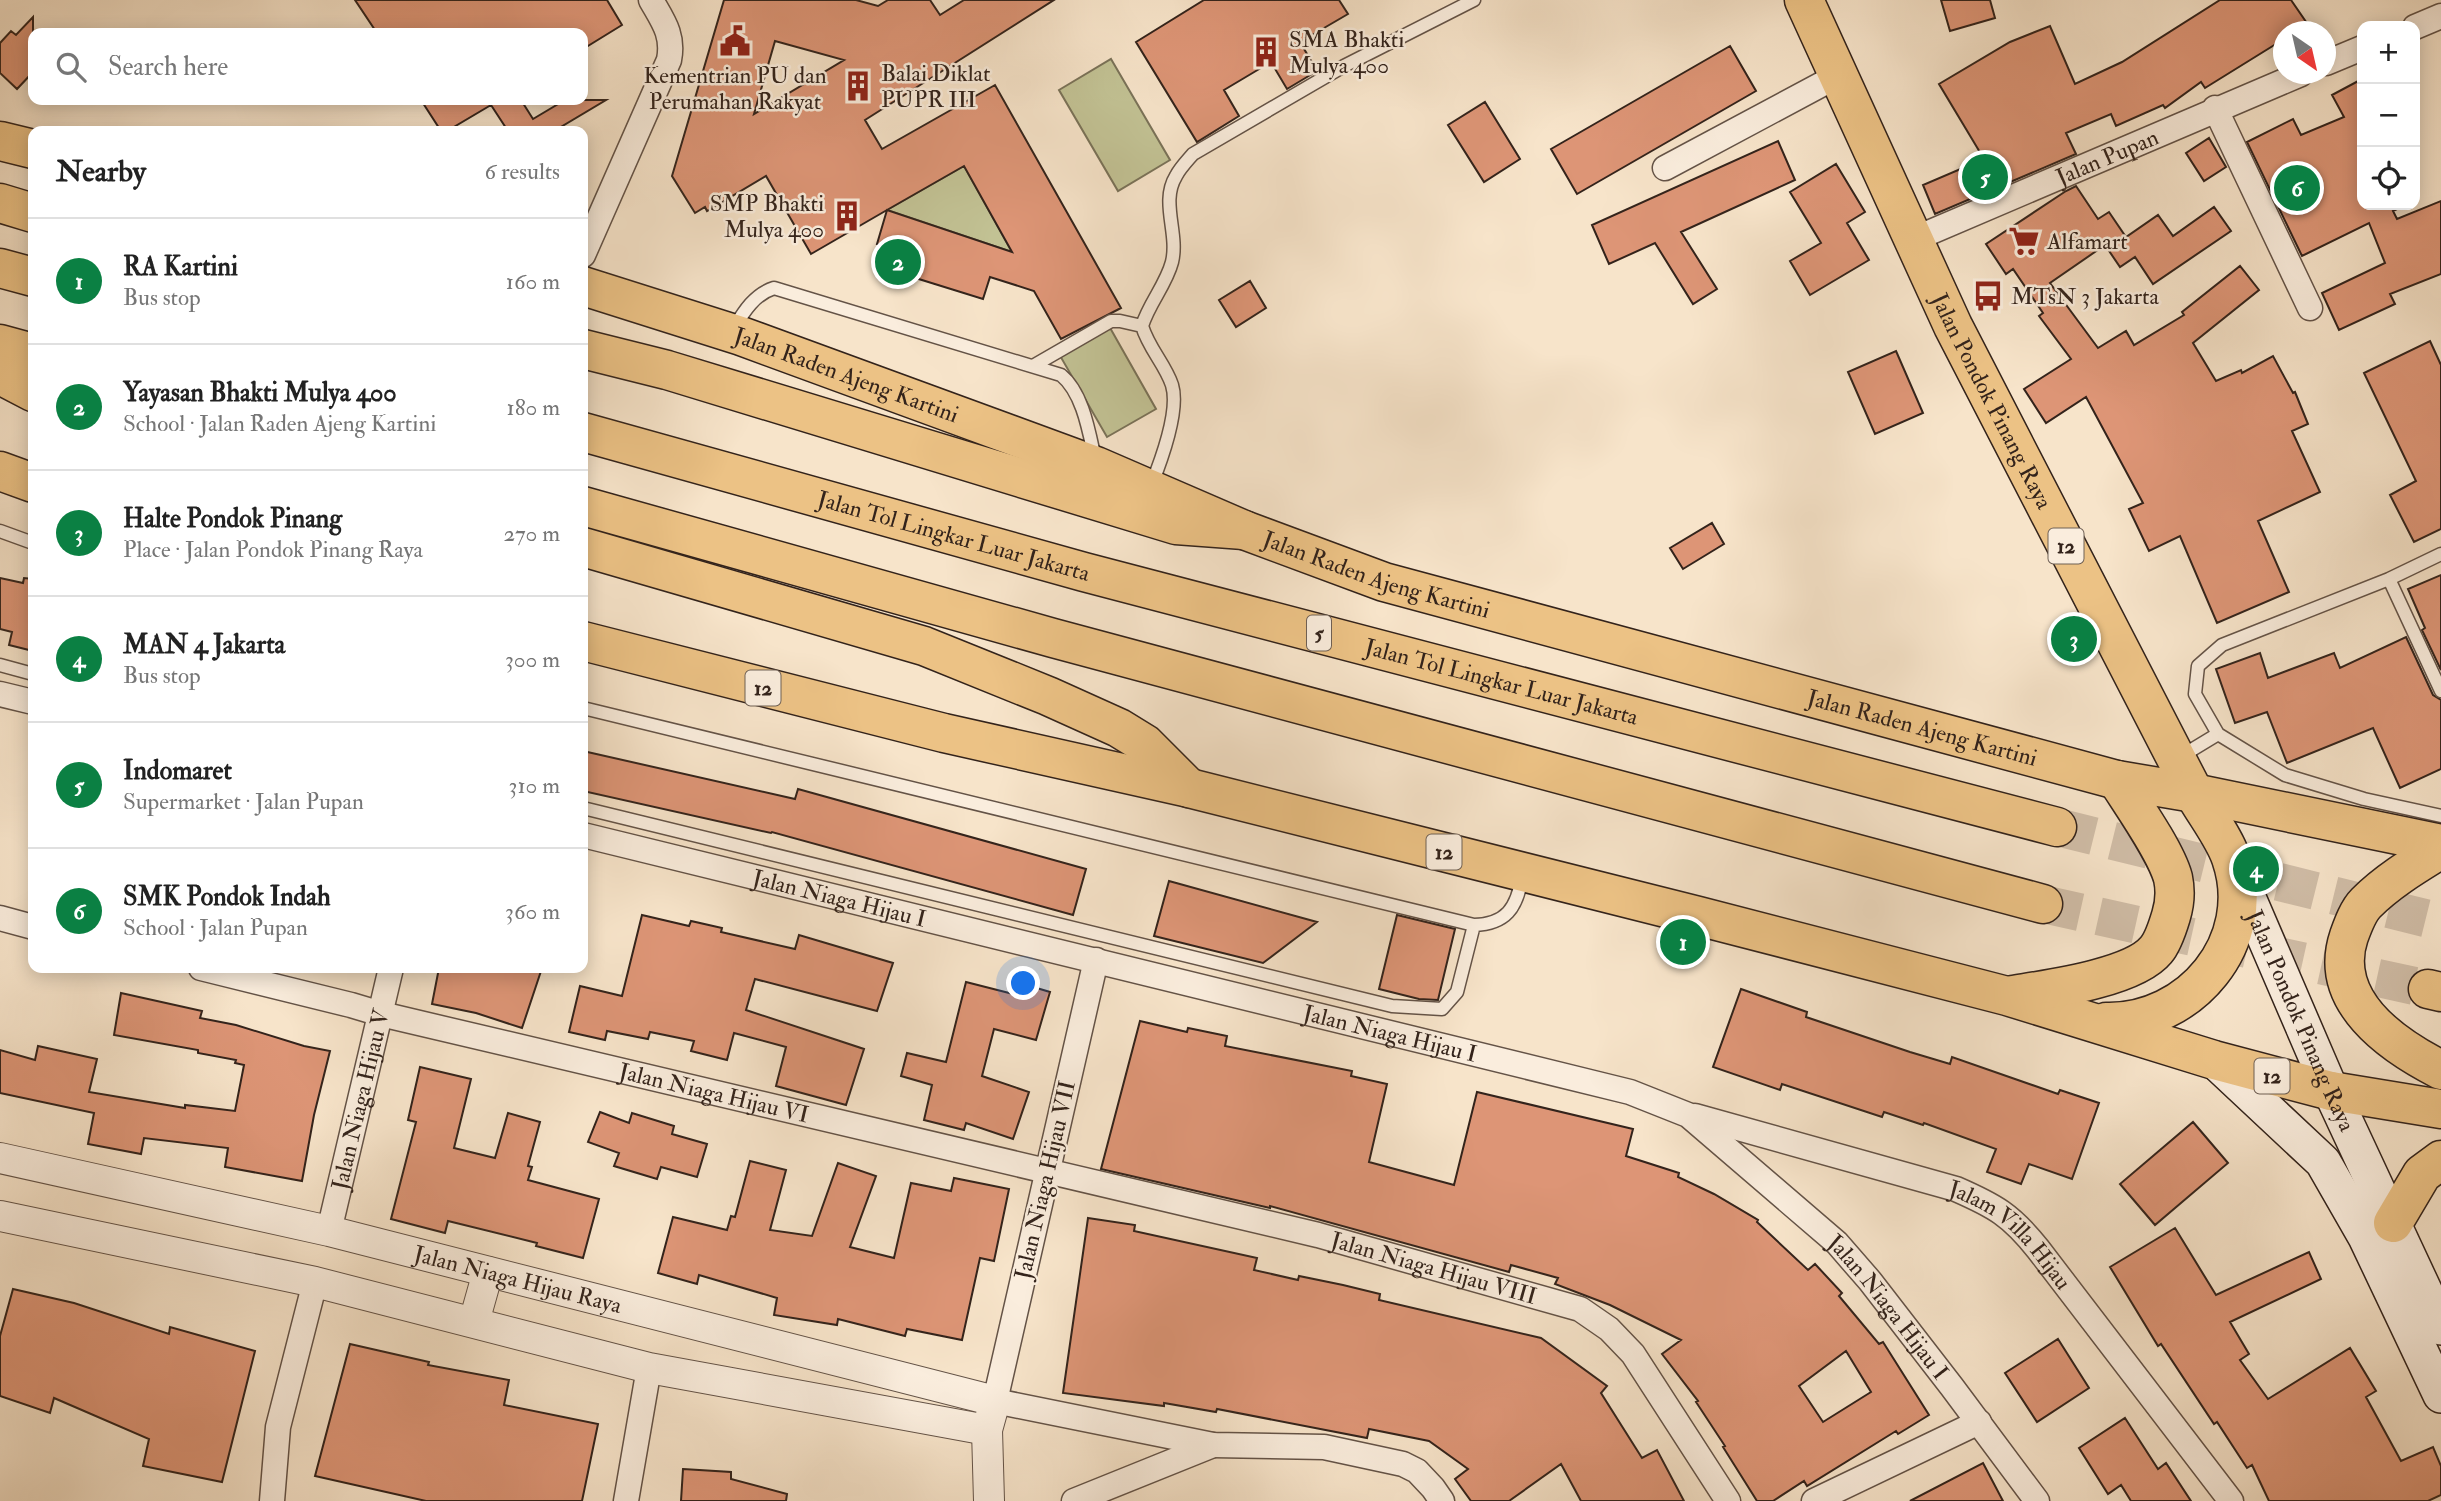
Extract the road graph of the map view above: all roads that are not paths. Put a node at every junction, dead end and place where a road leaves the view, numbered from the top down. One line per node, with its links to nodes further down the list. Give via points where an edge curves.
1 (651, 0): 17 (street, via 670,33 669,60)
2 (1474, 0): 22 (lane, via 1345,66 1193,154 1175,177 1169,213 1173,257)
3 (1804, 0): 8 (highway, Jalan Pondok Pinang Raya / 12)
4 (2441, 16): 5 (street)
5 (2420, 25)
6 (2357, 50): 7 (street)
7 (2336, 60)
8 (1839, 75): 13 (street); 16 (highway, Jalan Pondok Pinang Raya / 12)
9 (2276, 84): 10 (street, Jalan Pupan)
10 (2215, 108): 16 (street, Jalan Pupan); 21 (street)
11 (0, 141): 12 (highway)
12 (28, 148)
13 (1664, 168)
14 (0, 203): 15 (highway)
15 (28, 211)
16 (1912, 240): 50 (highway, Jalan Pondok Pinang Raya / 12)
17 (588, 244)
18 (0, 268): 19 (highway)
19 (28, 276)
20 (588, 288): 23 (highway, Jalan Raden Ajeng Kartini)
21 (2310, 308)
22 (1143, 322): 27 (lane, via 1111,321); 34 (lane, via 1174,395 1162,459)
23 (730, 333): 27 (lane, via 756,298 774,288); 31 (highway, Jalan Raden Ajeng Kartini)
24 (0, 344): 26 (highway)
25 (588, 350): 36 (highway, via 667,370 1176,525)
26 (28, 352)
27 (1033, 366): 31 (lane, via 1070,382)
28 (0, 375): 29 (highway)
29 (28, 389)
30 (588, 433): 56 (highway, Jalan Tol Lingkar Luar Jakarta / 5, via 1098,576)
31 (1096, 466): 34 (highway, Jalan Raden Ajeng Kartini)
32 (0, 471): 33 (highway)
33 (28, 481)
34 (1150, 488): 36 (highway, Jalan Raden Ajeng Kartini)
35 (588, 507): 62 (highway, via 1053,638)
36 (1244, 530): 51 (highway, Jalan Raden Ajeng Kartini, via 1384,582)
37 (0, 531): 38 (lane)
38 (28, 541)
39 (588, 548): 52 (highway, via 924,646 1048,695 1145,744)
40 (2441, 554): 41 (lane)
41 (2389, 579): 45 (lane); 49 (lane, via 2222,645 2198,666 2194,694)
42 (588, 642): 52 (highway, 12, via 944,733)
43 (0, 665): 44 (lane)
44 (28, 673)
45 (2441, 691)
46 (0, 694): 47 (street)
47 (28, 701)
48 (588, 709): 64 (lane)
49 (2218, 734): 50 (lane); 55 (lane, via 2285,775)
50 (2176, 760): 53 (highway, Jalan Pondok Pinang Raya / 12)
51 (2117, 780): 53 (highway, Jalan Raden Ajeng Kartini); 69 (highway, via 2173,877 2175,900 2156,951 2115,974)
52 (1189, 788): 61 (highway, 12)
53 (2194, 793): 58 (highway, Jalan Raden Ajeng Kartini); 60 (highway, Jalan Pondok Pinang Raya / 12)
54 (588, 809): 64 (lane, via 1392,1006 1442,1009 1457,992)
55 (2441, 816)
56 (2057, 827)
57 (588, 836): 66 (street, Jalan Niaga Hijau I)
58 (2441, 844)
59 (2441, 849): 73 (highway, via 2365,904 2345,948 2345,970 2365,1016 2385,1036)
60 (2231, 857): 71 (highway, 12, via 2237,885 2229,941 2198,988 2149,1017); 74 (main road, Jalan Pondok Pinang Raya)
61 (1523, 872): 64 (lane, via 1513,907 1502,918); 69 (highway, 12)
62 (2043, 904)
63 (0, 918): 65 (street)
64 (1474, 925)
65 (28, 926)
66 (1096, 960): 76 (street, Jalan Niaga Hijau I, via 1630,1092); 79 (street, Jalan Niaga Hijau VII)
67 (222, 973): 70 (street, Jalan Niaga Hijau VI)
68 (390, 973): 70 (street, Jalan Niaga Hijau V)
69 (2007, 996): 71 (highway, 12)
70 (381, 1014): 79 (street, Jalan Niaga Hijau VI); 82 (street, Jalan Niaga Hijau V)
71 (2093, 1022): 72 (highway, 12)
72 (2214, 1060): 74 (highway, 12); 88 (main road, Jalan Pondok Pinang Raya, via 2323,1162 2366,1237)
73 (2441, 1070)
74 (2331, 1091): 75 (highway); 81 (main road, Jalan Pondok Pinang Raya)
75 (2441, 1109)
76 (1688, 1115): 90 (street, Jalan Niaga Hijau I, via 1837,1243); 101 (street, Jalam Villa Hijau, via 1956,1189 1995,1206 2018,1224 2038,1249)
77 (0, 1158): 82 (street, Jalan Niaga Hijau Raya)
78 (2441, 1160): 81 (highway, via 2422,1174)
79 (1047, 1172): 89 (street, Jalan Niaga Hijau VII); 98 (street, Jalan Niaga Hijau VIII, via 1318,1235 1580,1309 1609,1329 1633,1354)
80 (0, 1216): 84 (street)
81 (2393, 1223): 85 (main road, Jalan Pondok Pinang Raya)
82 (328, 1231): 83 (street, Jalan Niaga Hijau Raya)
83 (488, 1272): 86 (street); 89 (street, Jalan Niaga Hijau Raya)
84 (315, 1282): 86 (street); 93 (street, via 278,1427)
85 (2437, 1309)
86 (474, 1322): 87 (street)
87 (649, 1368): 91 (street); 94 (street)
88 (2441, 1395)
89 (995, 1401): 91 (street); 92 (street, Jalan Niaga Hijau Raya)
90 (1979, 1422): 99 (street); 100 (street, Jalan Niaga Hijau I)
91 (987, 1430): 95 (street)
92 (1213, 1445): 96 (street); 97 (street, via 1324,1447 1403,1464 1417,1471)
93 (272, 1501)
94 (626, 1501)
95 (989, 1501)
96 (1074, 1501)
97 (1442, 1501)
98 (1728, 1501)
99 (1814, 1501)
100 (2037, 1501)
101 (2231, 1501)

